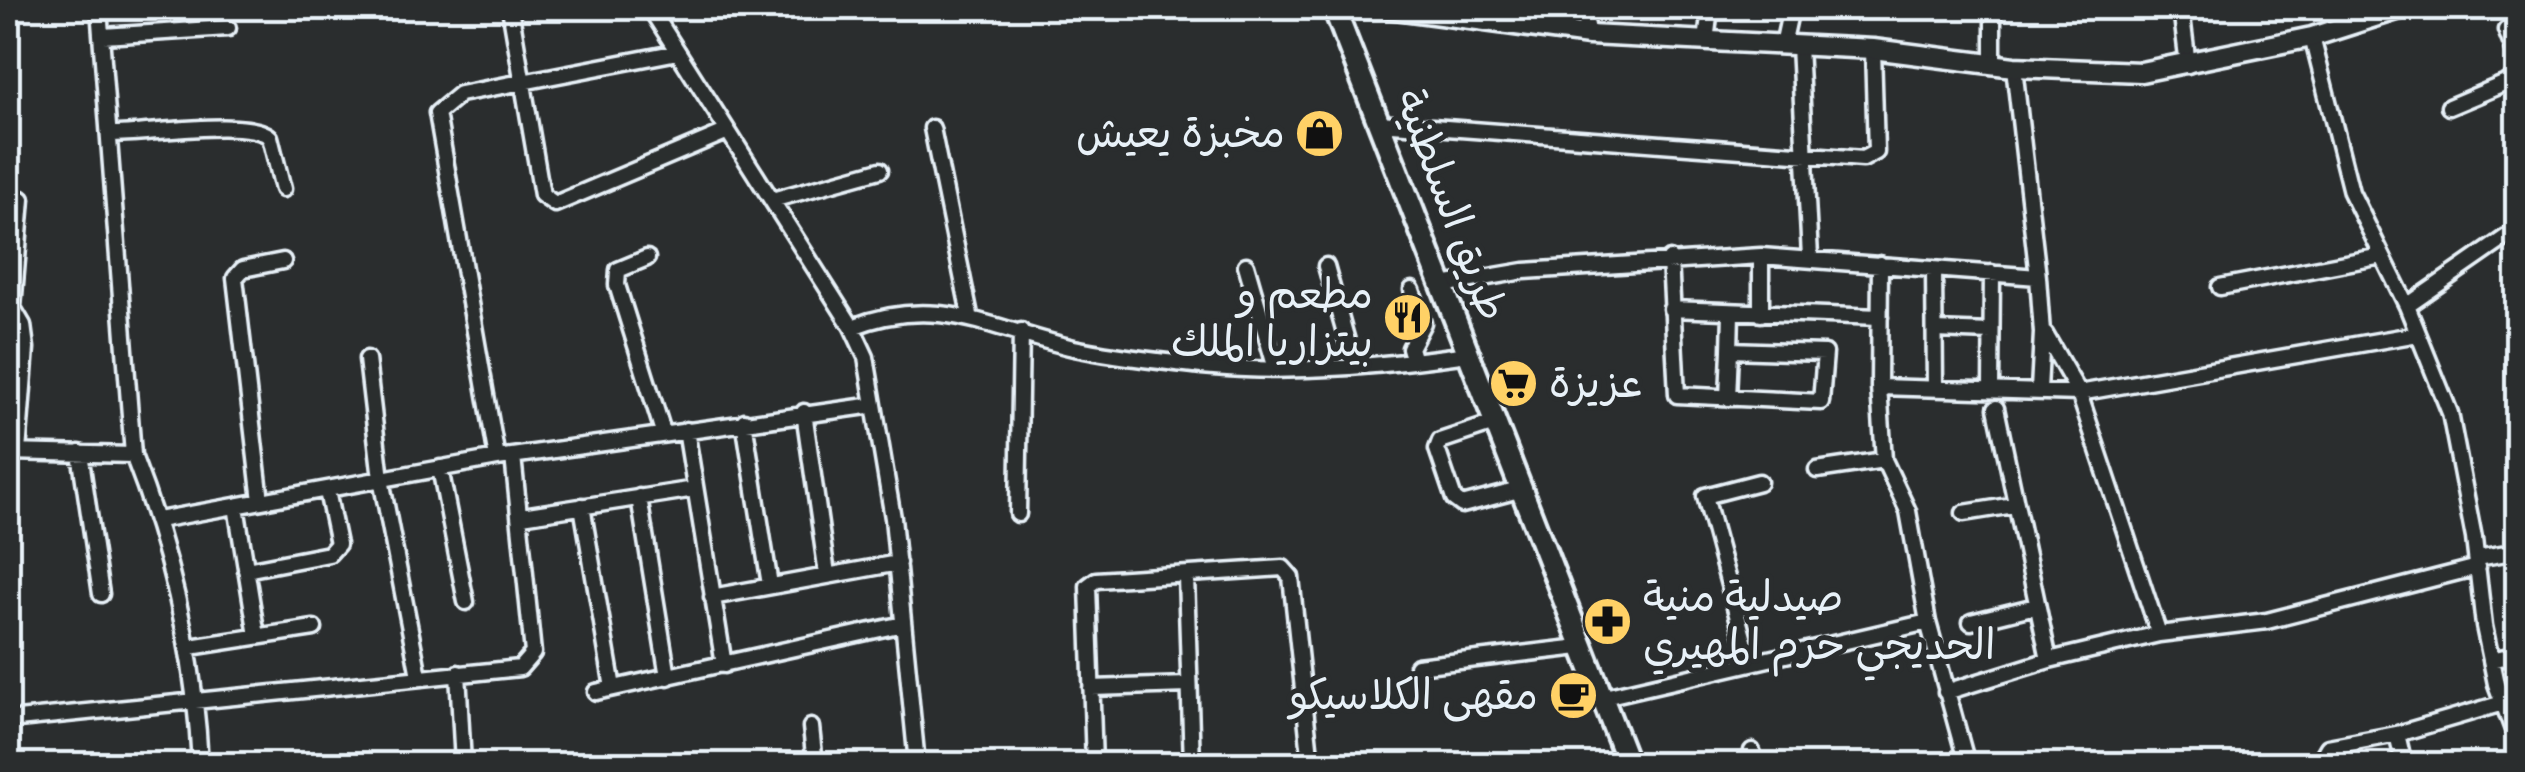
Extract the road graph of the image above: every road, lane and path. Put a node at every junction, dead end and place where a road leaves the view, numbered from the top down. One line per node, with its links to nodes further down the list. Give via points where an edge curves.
1 (99, 8): 15 (street)
2 (510, 8): 26 (street)
3 (650, 8): 20 (street)
4 (1338, 8): 28 (main road, طريق السلطنية)
5 (1388, 8): 14 (street)
6 (1583, 8): 14 (street)
7 (1710, 8): 17 (street)
8 (1791, 8): 18 (street)
9 (1993, 8): 22 (street)
10 (2181, 8): 23 (street)
11 (2402, 8): 16 (street)
12 (228, 28): 15 (street)
13 (2506, 30): 21 (street)
14 (1589, 35): 17 (street)
15 (102, 36): 31 (street)
16 (2312, 37): 23 (street); 40 (street, via 2343,169)
17 (1706, 42): 18 (street)
18 (1791, 46): 19 (street); 32 (street)
19 (1873, 50): 22 (street); 32 (street, via 1876,152 1863,159)
20 (678, 52): 26 (street); 30 (street)
21 (2518, 60)
22 (1993, 64): 24 (street)
23 (2188, 65): 24 (street, via 2141,72)
24 (2014, 67): 50 (street)
25 (2518, 78): 27 (street)
26 (525, 84): 30 (street, via 542,195 555,204); 88 (street, via 460,94 437,113)
27 (2449, 107)
28 (1380, 124): 32 (street); 51 (main road, طريق السلطنية)
29 (932, 128): 58 (street)
30 (728, 132): 36 (street)
31 (109, 134): 34 (street, via 264,132); 87 (street)
32 (1803, 153): 41 (street)
33 (880, 170): 36 (street)
34 (283, 189)
35 (22, 199): 38 (street)
36 (772, 200): 60 (street)
37 (2518, 229): 54 (street)
38 (14, 243): 85 (street, via 13,308 26,348)
39 (1761, 256): 41 (street); 43 (street); 57 (street)
40 (2382, 256): 52 (street); 54 (street)
41 (1810, 257): 45 (street)
42 (647, 258): 84 (street, via 618,270 617,285)
43 (1670, 259): 51 (street); 55 (street)
44 (283, 261): 98 (street, via 237,271 234,278)
45 (1880, 264): 48 (street); 59 (street)
46 (1246, 265): 71 (street)
47 (1326, 266): 70 (street)
48 (1934, 269): 49 (street); 62 (street)
49 (1992, 273): 50 (street); 64 (street)
50 (2038, 276): 61 (street)
51 (1442, 285): 67 (main road, طريق السلطنية)
52 (2220, 287)
53 (1412, 290): 69 (street, via 1423,323 1410,348)
54 (2407, 306): 65 (street)
55 (1671, 309): 56 (street); 77 (street, via 1677,395)
56 (1732, 312): 57 (street); 66 (street)
57 (1761, 314): 59 (street)
58 (970, 315): 60 (street, via 875,318); 63 (street)
59 (1880, 317): 72 (street)
60 (852, 327): 78 (street, via 866,357)
61 (2042, 327): 75 (street); 76 (street)
62 (1934, 330): 64 (street); 73 (street)
63 (1021, 331): 71 (street, via 1102,353); 103 (street)
64 (1991, 332): 74 (street)
65 (2418, 334): 76 (street); 107 (street, via 2450,413)
66 (1730, 350): 77 (street); 77 (street, via 1826,353 1821,402)
67 (1468, 354): 69 (street); 82 (main road, طريق السلطنية)
68 (367, 359): 92 (street)
69 (1414, 361): 70 (street)
70 (1354, 366): 71 (street)
71 (1276, 369)
72 (1879, 387): 73 (street); 89 (street)
73 (1935, 388): 74 (street)
74 (1990, 389): 75 (street)
75 (2039, 390): 76 (street)
76 (2079, 394): 121 (street)
77 (1728, 398)
78 (874, 405): 80 (street); 108 (street)
79 (1996, 408): 99 (street)
80 (804, 412): 81 (street); 110 (street)
81 (744, 421): 83 (street); 112 (street)
82 (1494, 423): 95 (main road, طريق السلطنية); 95 (street, via 1440,441 1454,499 1462,505)
83 (686, 430): 84 (street); 94 (street)
84 (663, 432): 88 (street)
85 (13, 452): 86 (street)
86 (80, 453): 87 (street); 113 (street)
87 (133, 454): 105 (street)
88 (505, 457): 90 (street); 104 (street)
89 (1884, 460): 91 (street); 117 (street, via 1908,511)
90 (440, 468): 92 (street); 115 (street)
91 (1817, 470)
92 (381, 478): 96 (street); 132 (street)
93 (1759, 482): 128 (street, via 1705,496)
94 (694, 488): 97 (street); 114 (street)
95 (1519, 490): 124 (main road, طريق السلطنية)
96 (326, 491): 98 (street); 109 (street, via 338,544 330,554)
97 (639, 498): 101 (street); 133 (street)
98 (261, 501): 100 (street)
99 (2014, 505): 102 (street); 116 (street)
100 (236, 506): 105 (street); 109 (street)
101 (582, 506): 104 (street); 135 (street)
102 (1964, 513)
103 (1018, 514)
104 (522, 516): 131 (street, via 533,653 520,668)
105 (158, 520): 123 (street)
106 (2518, 550): 107 (street)
107 (2477, 562): 121 (street, via 2267,621); 127 (street)
108 (898, 563): 110 (street); 119 (street)
109 (246, 570): 122 (street)
110 (826, 574): 112 (street)
111 (1186, 576): 134 (street); 136 (street, via 1096,580 1088,586); 152 (street, via 1283,568 1292,577)
112 (770, 585): 114 (street)
113 (100, 594)
114 (712, 597): 129 (street)
115 (466, 602)
116 (2036, 606): 118 (street); 126 (street)
117 (1928, 622): 128 (street); 138 (street)
118 (1972, 622)
119 (903, 624): 129 (street); 149 (street)
120 (314, 628): 122 (street)
121 (2160, 634): 126 (street)
122 (257, 636): 123 (street)
123 (190, 647): 140 (street)
124 (1580, 648): 130 (street); 139 (main road, طريق السلطنية)
125 (2518, 654): 127 (street)
126 (2049, 660): 138 (street)
127 (2491, 660): 141 (street)
128 (1750, 663): 139 (street)
129 (724, 665): 133 (street)
130 (1417, 666)
131 (458, 673): 132 (street); 147 (street)
132 (419, 676): 140 (street)
133 (668, 676): 135 (street)
134 (1189, 685): 136 (street); 151 (street)
135 (613, 688): 137 (street)
136 (1091, 688): 150 (street)
137 (596, 692)
138 (1946, 692): 154 (street)
139 (1600, 698): 153 (main road, طريق السلطنية)
140 (198, 702): 142 (street); 146 (street)
141 (2503, 703): 144 (street); 145 (street)
142 (8, 720)
143 (811, 727): 148 (street)
144 (2397, 734): 155 (street, via 2328,747); 156 (street)
145 (2518, 743)
146 (200, 764)
147 (463, 764)
148 (816, 764)
149 (917, 764)
150 (1094, 764)
151 (1192, 764)
152 (1311, 764)
153 (1628, 764)
154 (1967, 764)
155 (2318, 764)
156 (2404, 764)

